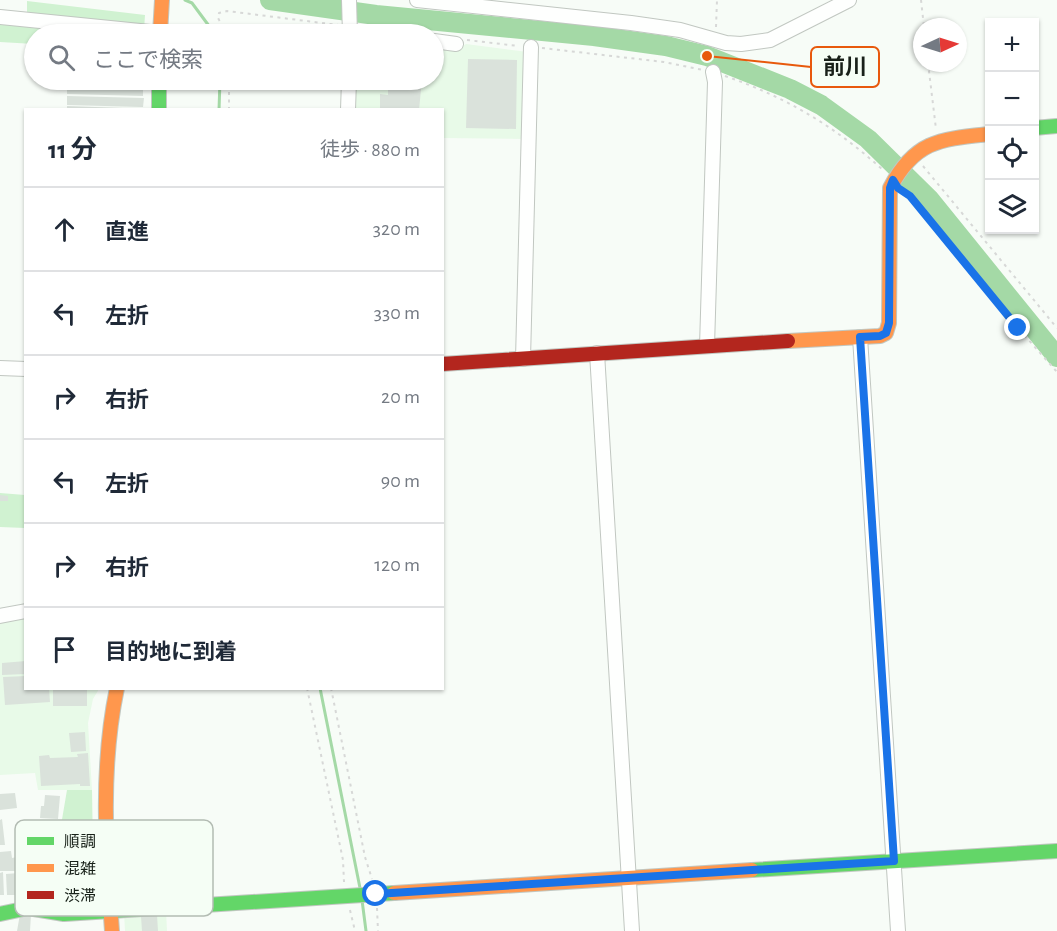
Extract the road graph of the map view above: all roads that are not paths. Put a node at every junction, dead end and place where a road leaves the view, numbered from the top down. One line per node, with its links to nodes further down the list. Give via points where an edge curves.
1 (162, 0): 7 (street)
2 (417, 0): 3 (street, via 631,23 741,44 770,40)
3 (849, 0)
4 (349, 1): 8 (street)
5 (0, 17): 6 (street)
6 (65, 24)
7 (160, 24)
8 (350, 24)
9 (444, 42): 10 (street)
10 (456, 44)
11 (531, 47): 23 (street)
12 (714, 72): 21 (street)
13 (159, 90): 15 (street)
14 (349, 90): 16 (street)
15 (159, 108)
16 (348, 108)
17 (1057, 126): 18 (street)
18 (1039, 128)
19 (985, 135): 20 (street, via 929,144 913,155 893,180 889,323 886,333 880,336)
20 (860, 337): 21 (street); 32 (street)
21 (707, 345): 22 (street)
22 (597, 353): 23 (street); 33 (street)
23 (523, 359): 24 (street)
24 (444, 364)
25 (0, 368): 26 (street)
26 (24, 369)
27 (24, 611): 28 (street)
28 (0, 616)
29 (116, 690): 30 (street, via 105,773)
30 (105, 820)
31 (1057, 851): 32 (street)
32 (894, 861): 33 (street); 40 (street)
33 (629, 878): 34 (street); 39 (street)
34 (213, 904)
35 (15, 911): 36 (street)
36 (0, 914)
37 (111, 916): 38 (street)
38 (112, 931)
39 (632, 931)
40 (898, 931)

